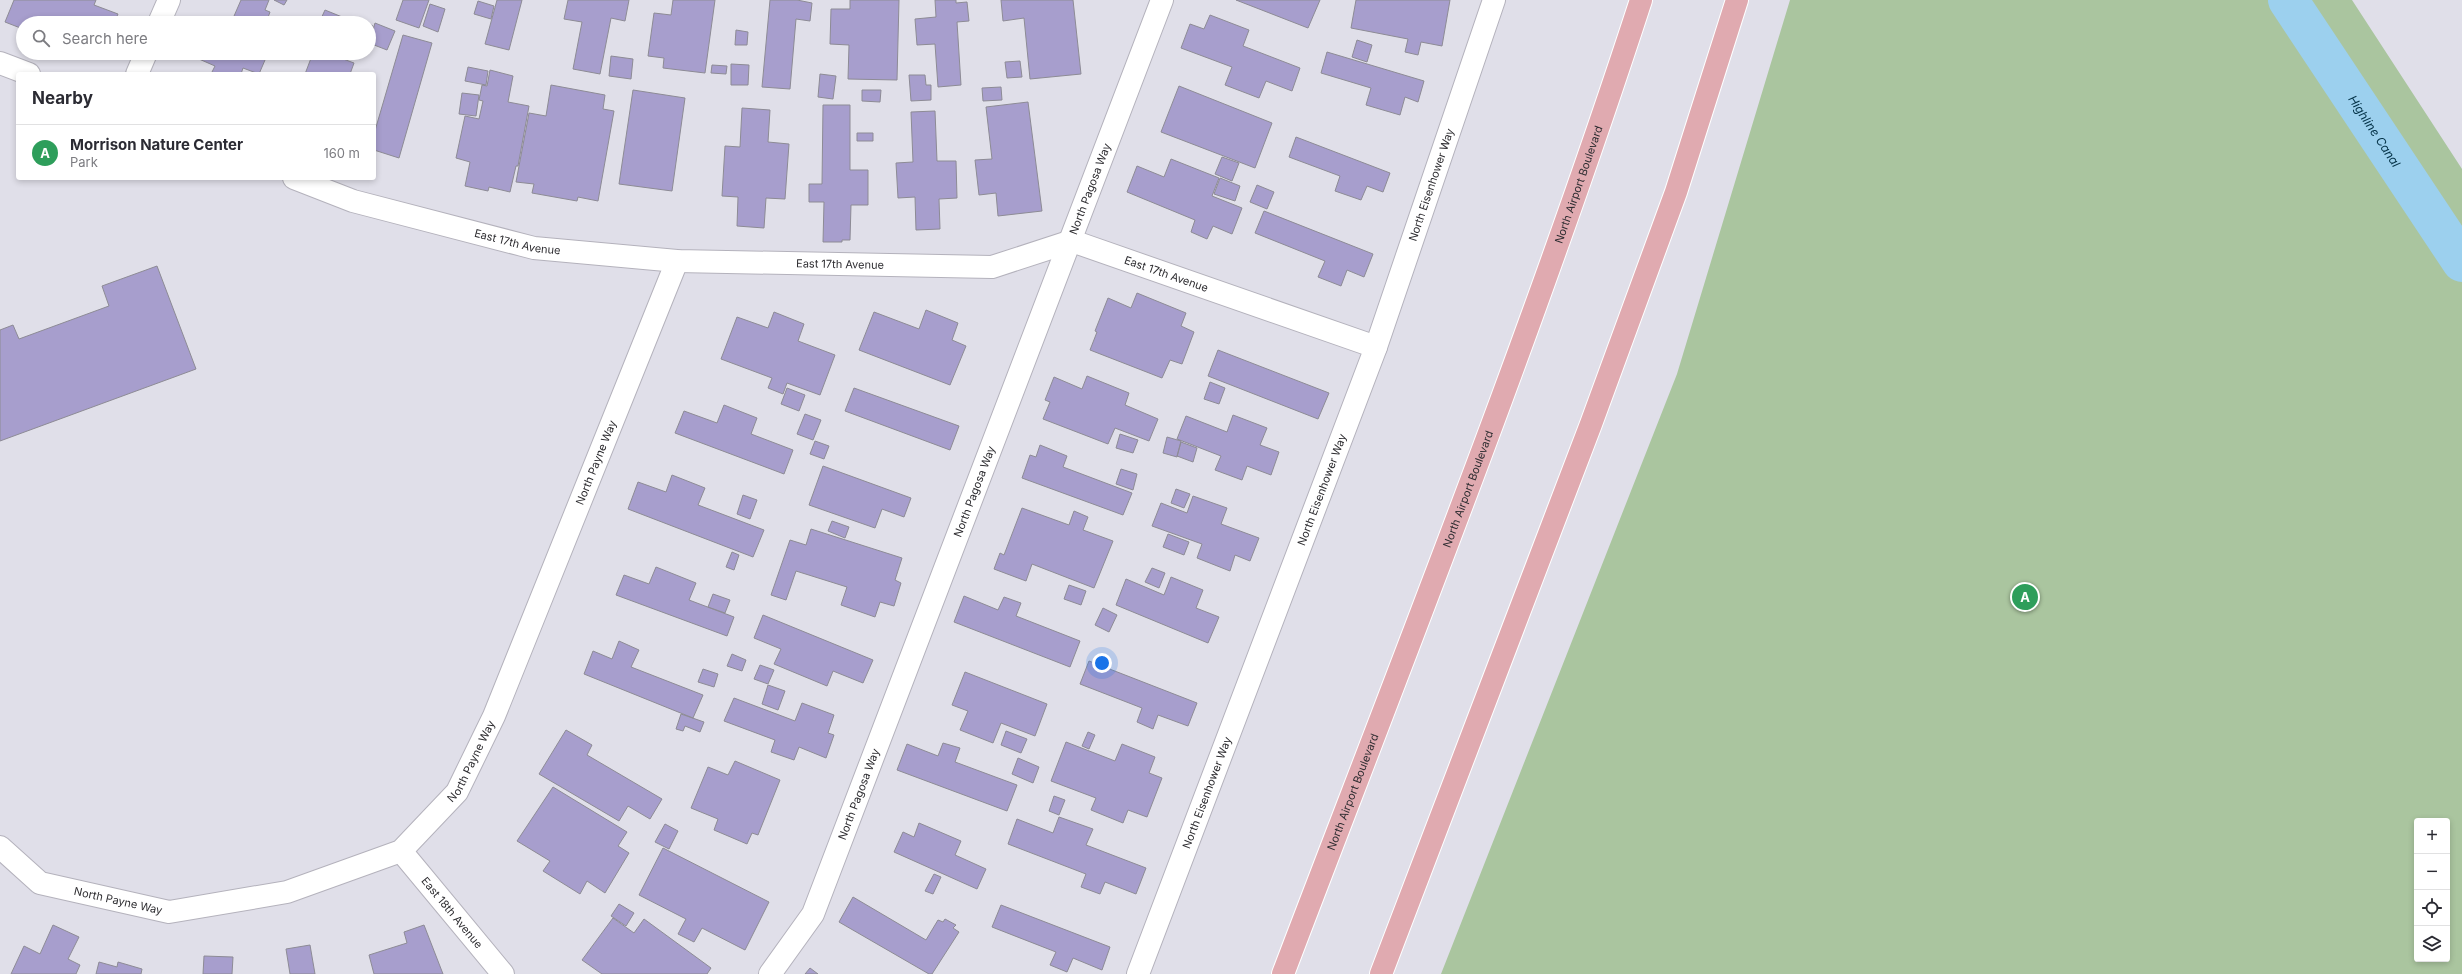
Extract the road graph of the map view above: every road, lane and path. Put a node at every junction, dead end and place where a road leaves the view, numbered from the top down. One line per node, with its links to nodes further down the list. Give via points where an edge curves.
1 (169, 0): 6 (street)
2 (1162, 0): 12 (street, North Pagosa Way)
3 (1494, 0): 14 (street, North Eisenhower Way)
4 (1641, 0): 20 (main road, North Airport Boulevard, via 1584,174 1487,438)
5 (1738, 0): 21 (main road, via 1676,192 1591,424)
6 (162, 16)
7 (143, 60): 10 (street)
8 (0, 63): 9 (street)
9 (24, 72)
10 (138, 72)
11 (299, 180): 13 (street, East 17th Avenue, via 353,201 534,248)
12 (1072, 241): 13 (street, East 17th Avenue, via 992,267); 14 (street, East 17th Avenue); 18 (street, North Pagosa Way, via 813,914)
13 (677, 261): 16 (street, North Payne Way, via 494,716 457,792)
14 (1376, 347): 19 (street, North Eisenhower Way)
15 (0, 847): 16 (street, North Payne Way, via 40,882 170,912 286,892)
16 (401, 851): 17 (street, East 18th Avenue)
17 (503, 974)
18 (770, 974)
19 (1138, 974)
20 (1283, 974)
21 (1381, 974)

